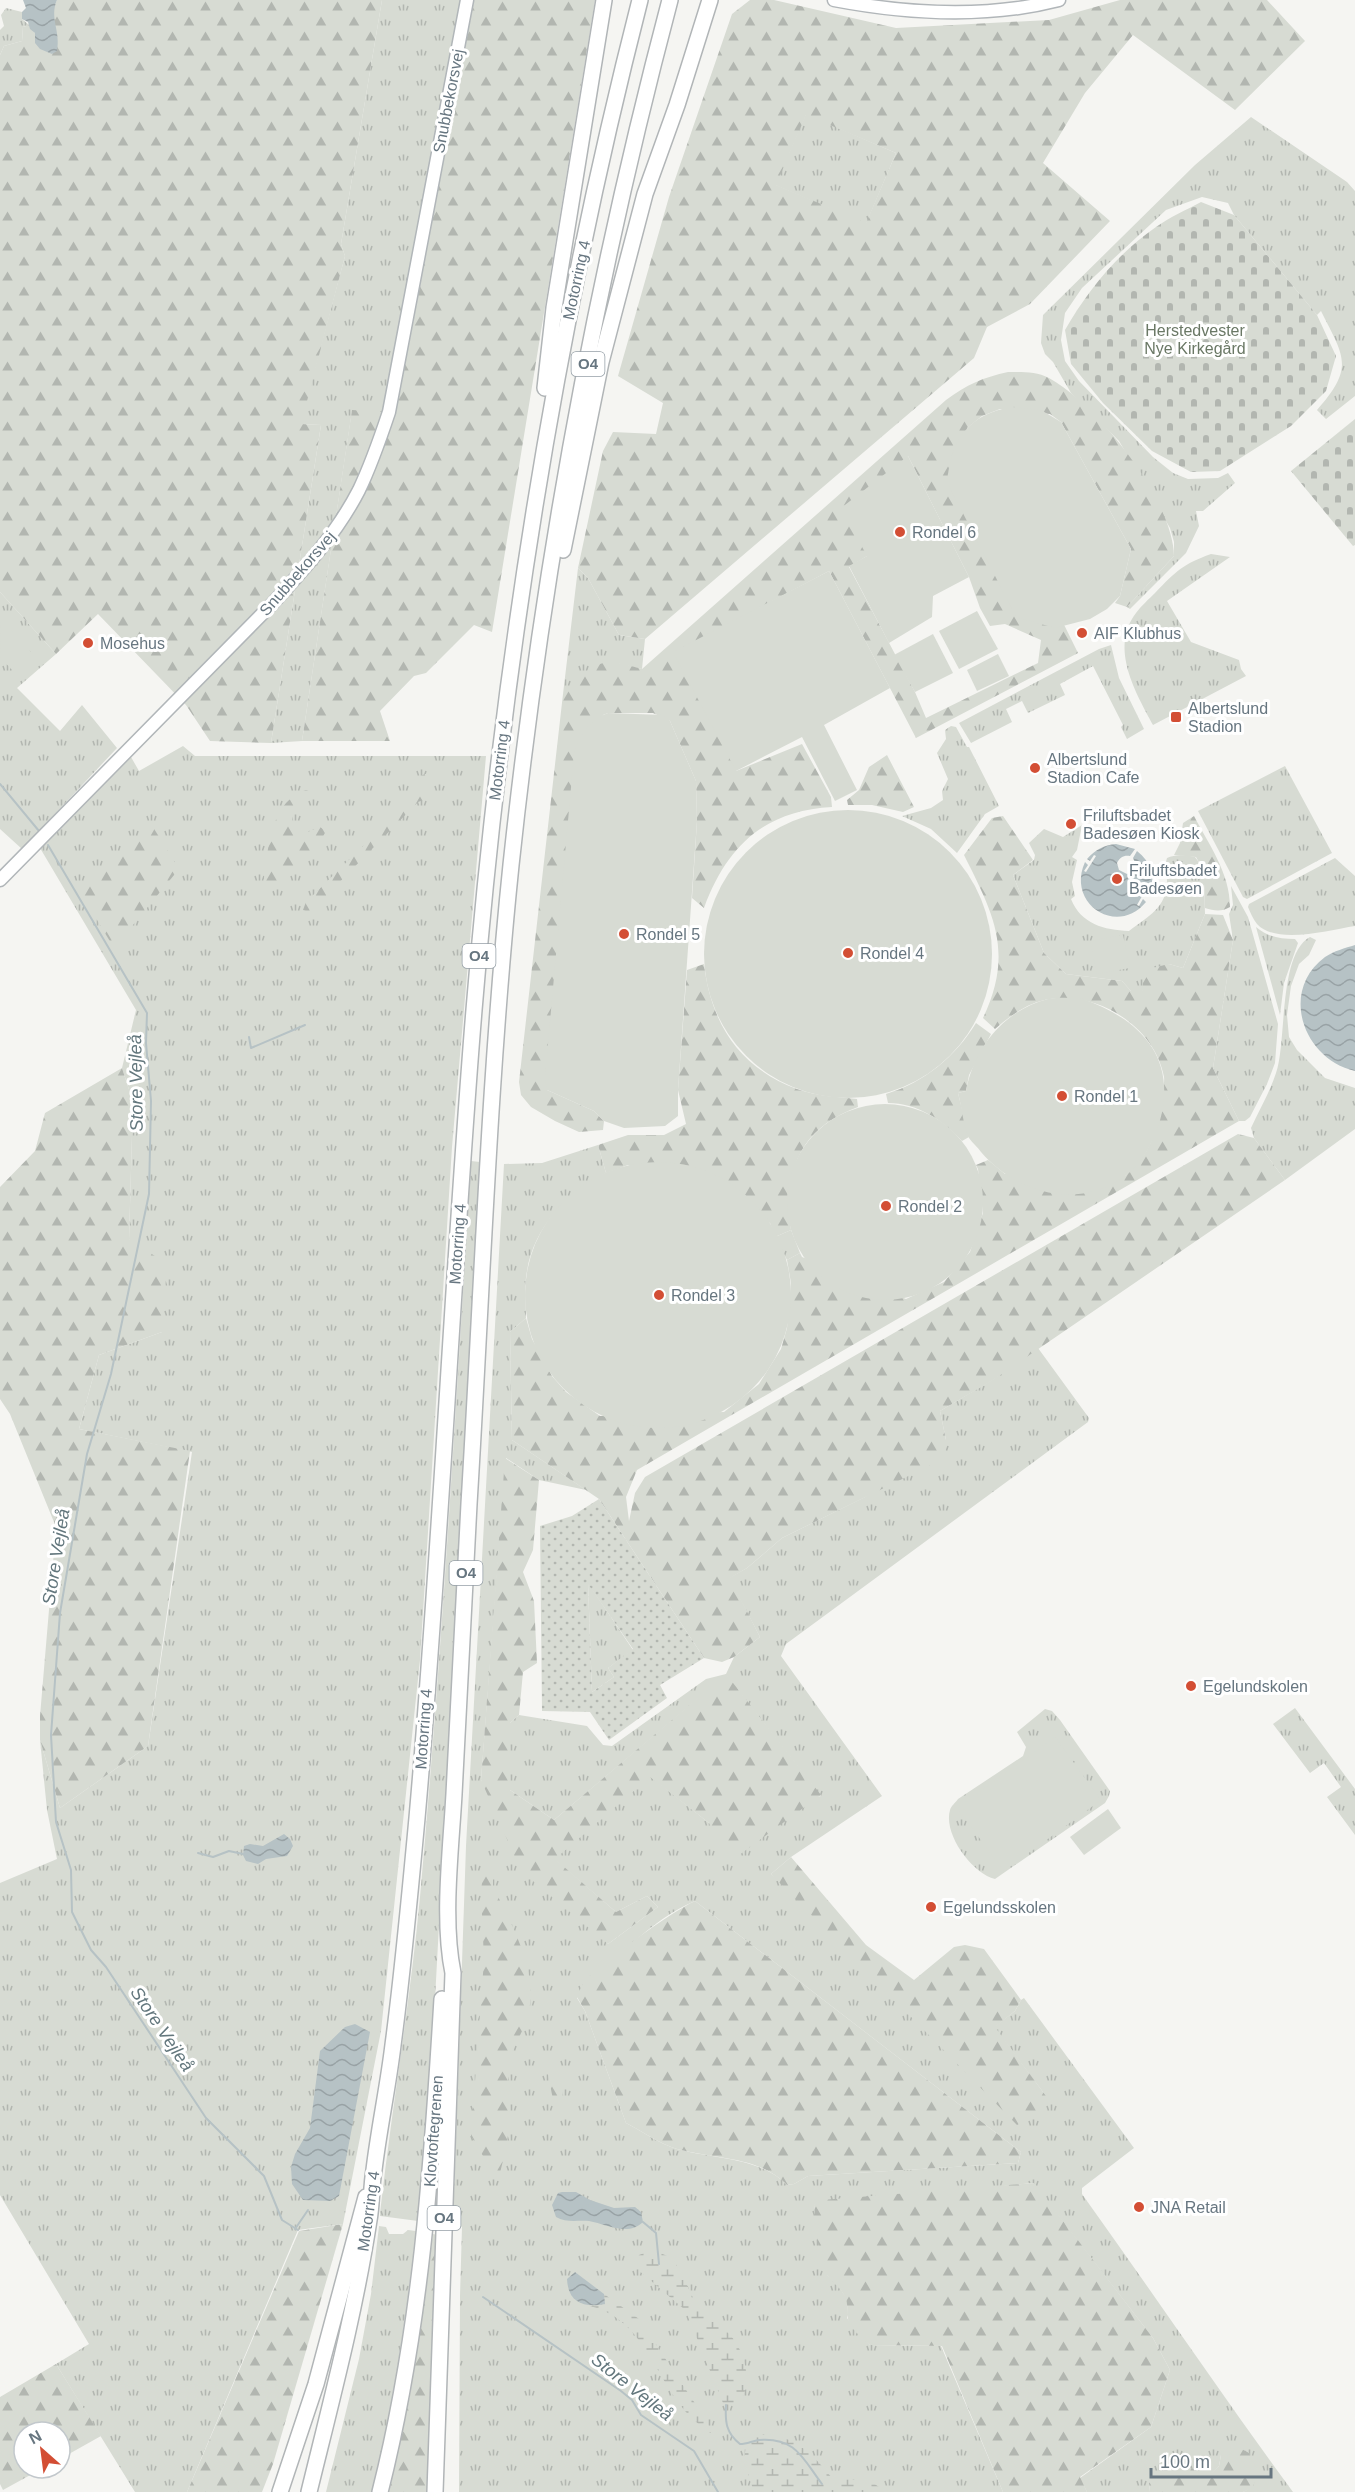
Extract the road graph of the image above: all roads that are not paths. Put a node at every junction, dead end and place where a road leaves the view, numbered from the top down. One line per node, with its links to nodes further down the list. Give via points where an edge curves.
1 (467, 0): 10 (street, Snubbekorsvej, via 389,412 358,491 315,556 273,603)
2 (604, 0): 8 (highway, O4, via 554,308)
3 (640, 0): 8 (highway, Motorring 4 / O4, via 579,263)
4 (670, 0): 9 (highway, Motorring 4 / O4, via 593,340 554,540)
5 (710, 0): 9 (highway, O4, via 645,194 601,362)
6 (834, 0): 7 (street, via 934,13 998,11)
7 (1059, 0)
8 (532, 521): 12 (highway, Motorring 4 / O4, via 487,863 417,1816 393,2045)
9 (527, 733): 11 (highway, Motorring 4 / O4, via 491,1105)
10 (0, 880)
11 (448, 1945): 15 (highway, Klovtoftegrenen, via 422,2259 404,2383); 16 (highway, Motorring 4 / O4, via 453,1973)
12 (373, 2174): 13 (highway, via 316,2384); 14 (highway, Motorring 4 / O4, via 370,2217)
13 (280, 2492)
14 (309, 2492)
15 (380, 2492)
16 (435, 2492)

